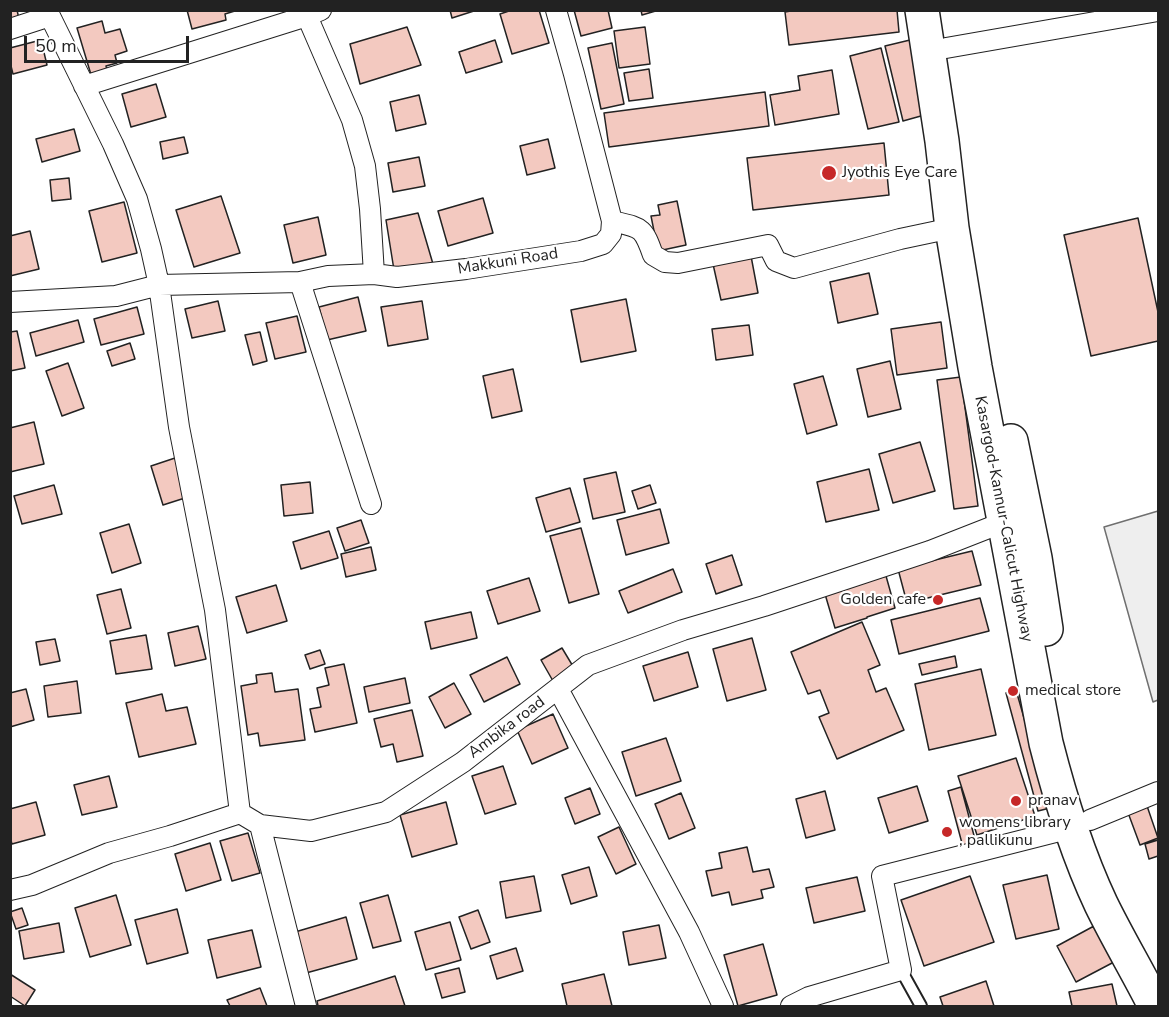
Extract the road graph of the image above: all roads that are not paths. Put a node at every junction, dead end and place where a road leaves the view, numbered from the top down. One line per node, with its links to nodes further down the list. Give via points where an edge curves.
1 (556, 10): 10 (street)
2 (922, 10): 8 (highway, Kasargod-Kannur-Calicut Highway)
3 (940, 10): 8 (highway, Kasargod-Kannur-Calicut Highway)
4 (1158, 11): 8 (street)
5 (49, 13): 7 (street); 9 (street)
6 (314, 13): 9 (street); 12 (street, via 365,166)
7 (10, 29)
8 (937, 50): 11 (highway, Kasargod-Kannur-Calicut Highway); 21 (highway, Kasargod-Kannur-Calicut Highway, via 966,169 998,385 1035,558 1066,743 1079,788)
9 (84, 86): 14 (street, via 137,199)
10 (612, 221): 11 (street, via 637,227 647,238 653,255 665,262 678,263 768,245 776,261 794,268); 12 (street, Makkuni Road, via 611,234 603,244 581,251 397,277)
11 (952, 228): 17 (highway, Kasargod-Kannur-Calicut Highway)
12 (374, 274): 13 (street, Makkuni Road)
13 (300, 282): 14 (street, Makkuni Road); 16 (street)
14 (159, 285): 15 (street, Makkuni Road, via 116,296); 20 (street, via 179,427 215,610)
15 (10, 302)
16 (371, 504)
17 (1004, 522): 18 (street, Ambika road, via 930,551 683,630 588,665); 21 (highway, Kasargod-Kannur-Calicut Highway, via 1057,787)
18 (558, 689): 22 (street, Ambika road, via 463,762 386,812 311,831); 27 (street, via 689,932)
19 (1158, 792): 21 (street)
20 (240, 813): 22 (street, Ambika road); 23 (street, via 109,853 32,885)
21 (1081, 824): 24 (street, via 882,876); 25 (highway, Kasargod-Kannur-Calicut Highway); 30 (highway, Kasargod-Kannur-Calicut Highway, via 1086,867 1101,904)
22 (260, 825): 26 (street)
23 (10, 890)
24 (901, 970): 28 (street, via 809,997); 29 (lane)
25 (1158, 978)
26 (306, 1006)
27 (723, 1006)
28 (792, 1006)
29 (921, 1006)
30 (1155, 1006)

